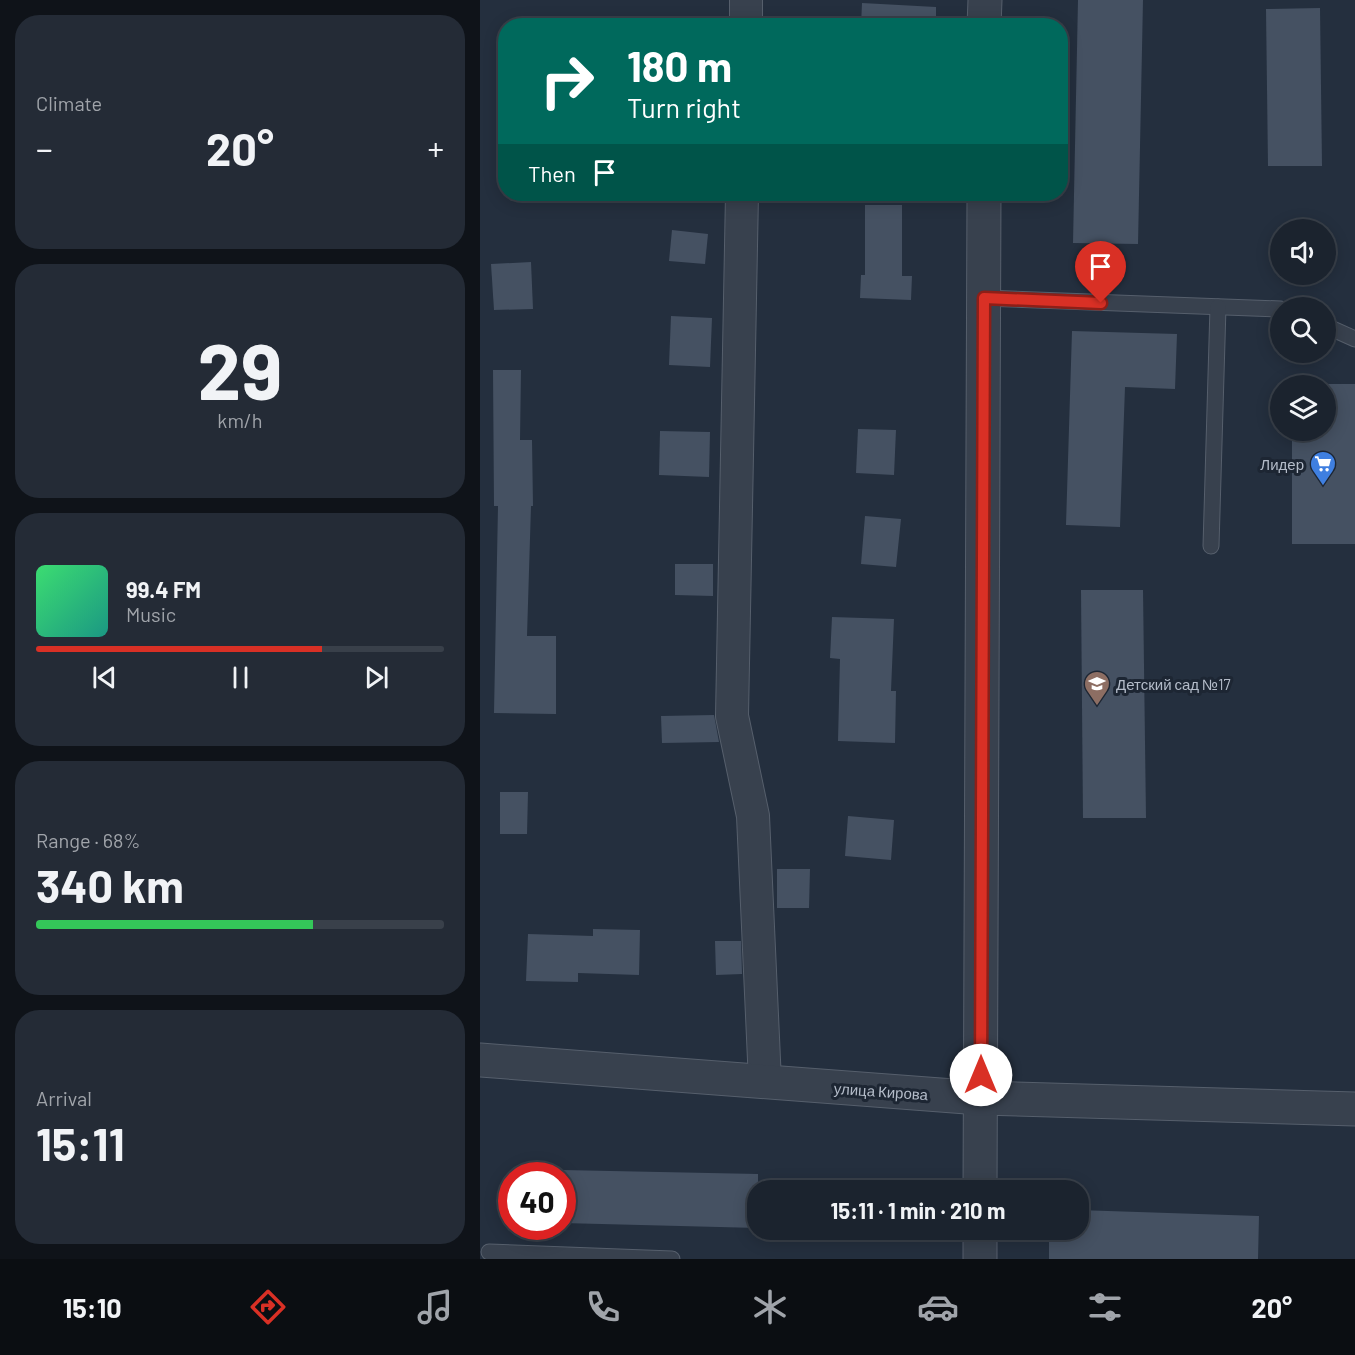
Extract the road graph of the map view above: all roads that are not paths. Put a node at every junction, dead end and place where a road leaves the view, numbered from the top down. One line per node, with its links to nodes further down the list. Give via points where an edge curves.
1 (746, 0): 3 (street)
2 (984, 0): 4 (street)
3 (746, 18)
4 (984, 18)
5 (742, 201): 14 (street, via 732,716 753,816)
6 (984, 201): 7 (street)
7 (984, 298): 8 (lane); 15 (street)
8 (1218, 307): 9 (lane); 12 (lane)
9 (1270, 309)
10 (1336, 330): 11 (lane)
11 (1355, 339)
12 (1211, 546)
13 (480, 1060): 14 (street, улица Кирова)
14 (765, 1082): 15 (street, улица Кирова)
15 (980, 1098): 16 (street, улица Кирова); 17 (street)
16 (1355, 1109)
17 (980, 1180)
18 (980, 1240): 21 (street)
19 (489, 1252): 20 (lane)
20 (672, 1259)
21 (980, 1259)

